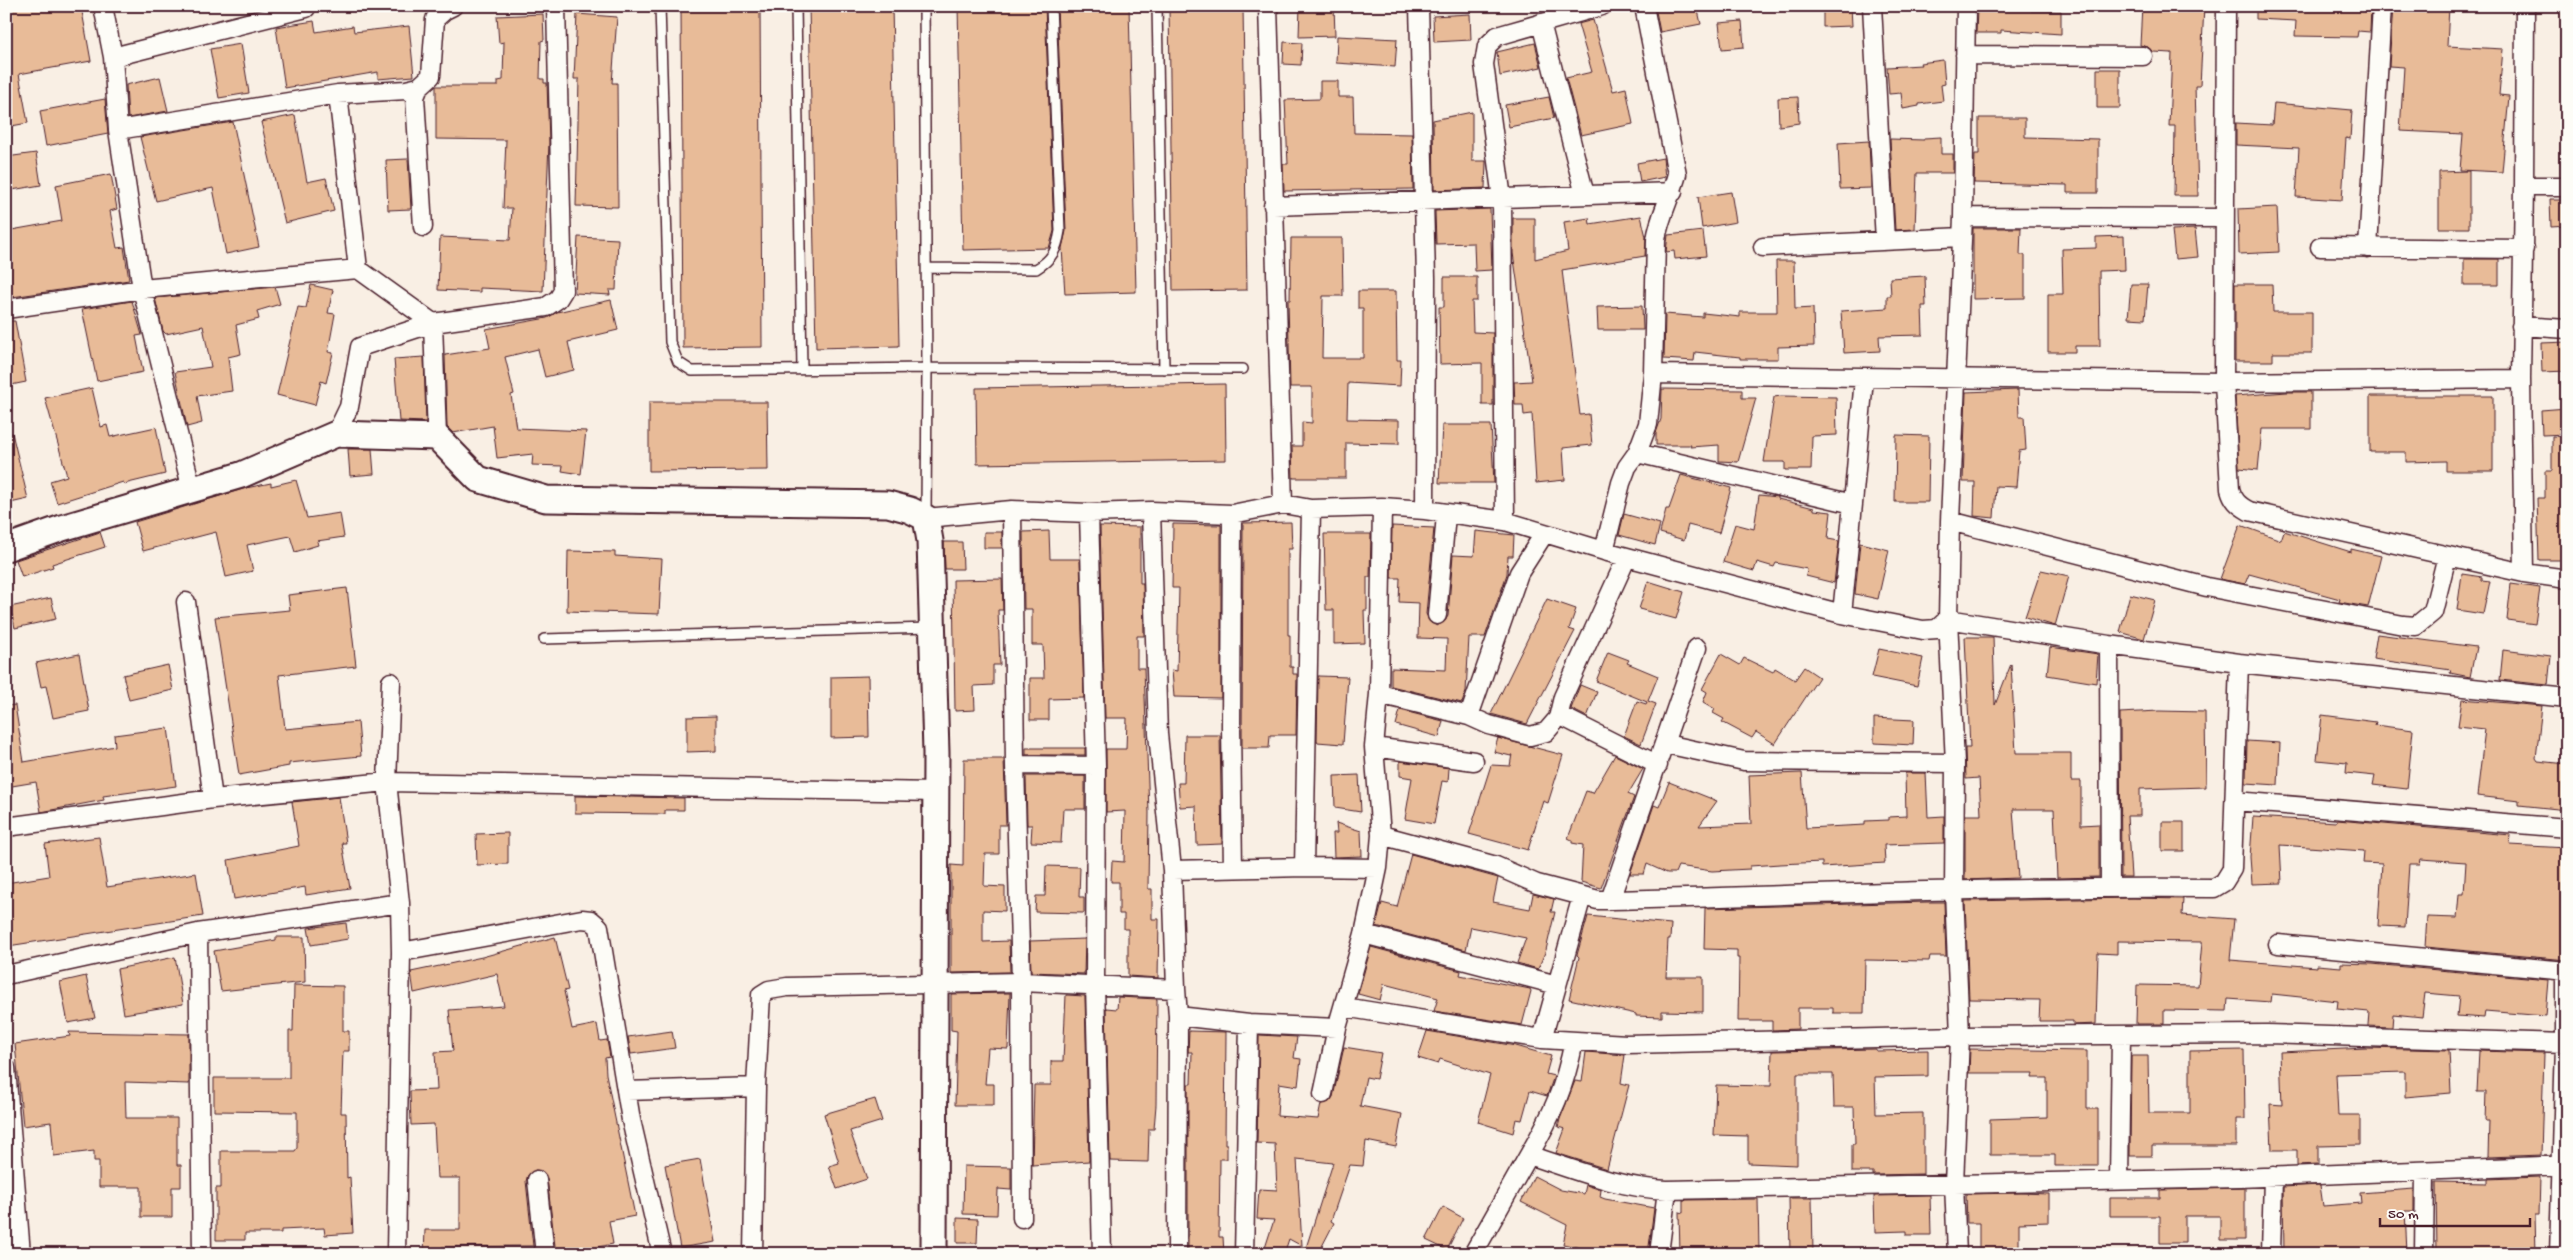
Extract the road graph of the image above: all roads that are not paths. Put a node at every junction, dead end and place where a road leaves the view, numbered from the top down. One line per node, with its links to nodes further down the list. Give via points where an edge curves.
1 (103, 6): 23 (street)
2 (306, 6): 23 (street)
3 (453, 6): 24 (street, via 435,19 431,76)
4 (556, 6): 47 (street, via 563,291 546,307)
5 (660, 6): 51 (lane, via 670,342 678,362 692,371)
6 (796, 6): 51 (lane)
7 (924, 6): 43 (lane)
8 (1051, 6): 43 (lane, via 1060,231 1057,249 1048,262 1036,269)
9 (1157, 6): 52 (lane)
10 (1268, 6): 33 (street)
11 (1419, 6): 32 (street)
12 (1602, 6): 19 (street)
13 (1644, 6): 29 (street, via 1675,155 1677,174)
14 (1872, 6): 38 (street)
15 (1966, 6): 21 (street)
16 (2226, 6): 35 (street)
17 (2382, 6): 41 (street)
18 (2525, 6): 27 (street)
19 (1577, 10): 20 (street)
20 (1541, 23): 30 (street); 31 (street, via 1497,36 1487,46 1484,64)
21 (1964, 55): 22 (street); 34 (street)
22 (2143, 56)
23 (113, 57): 26 (street)
24 (419, 87): 25 (street); 36 (street, via 415,97)
25 (338, 94): 26 (street); 44 (street)
26 (118, 130): 45 (street)
27 (2524, 186): 28 (street); 42 (street)
28 (2567, 186)
29 (1673, 192): 30 (street); 54 (street, via 1658,223 1656,240)
30 (1585, 195): 31 (street)
31 (1502, 199): 32 (street); 74 (street)
32 (1422, 201): 33 (street); 68 (street, via 1426,278)
33 (1273, 206): 63 (street)
34 (1963, 217): 35 (street); 37 (street)
35 (2223, 218): 58 (street)
36 (423, 227)
37 (1962, 238): 38 (street); 57 (street)
38 (1885, 241): 39 (street)
39 (1763, 247)
40 (2320, 247): 41 (street)
41 (2368, 248): 42 (street)
42 (2524, 249): 48 (street)
43 (927, 268): 50 (lane)
44 (358, 269): 45 (street); 47 (street)
45 (142, 289): 46 (street); 62 (street)
46 (6, 309)
47 (433, 323): 59 (street, via 360,347 349,407); 60 (street)
48 (2521, 326): 49 (street); 56 (street)
49 (2567, 329)
50 (927, 368): 51 (lane); 52 (lane); 73 (lane)
51 (802, 369)
52 (1164, 369): 53 (lane)
53 (1243, 369)
54 (1653, 374): 55 (street); 61 (street, via 1648,424)
55 (1864, 378): 57 (street); 64 (street)
56 (2521, 379): 58 (street); 81 (street)
57 (1956, 380): 58 (street); 75 (street)
58 (2224, 382): 79 (street, via 2230,489 2233,499 2241,507)
59 (336, 434): 60 (street); 62 (street, via 241,475)
60 (437, 437): 73 (street, via 478,479 546,499 888,504)
61 (1637, 453): 64 (street); 78 (street, via 1621,483)
62 (192, 490): 77 (street)
63 (1283, 504): 66 (street); 71 (street)
64 (1853, 504): 84 (street)
65 (1382, 508): 66 (street); 68 (street); 93 (street)
66 (1311, 509): 111 (street)
67 (1012, 510): 70 (street); 73 (street); 101 (street)
68 (1425, 510): 72 (street)
69 (1150, 511): 70 (street); 71 (street); 114 (street, via 1158,734)
70 (1089, 513): 103 (street)
71 (1232, 514): 112 (street)
72 (1446, 515): 74 (street); 85 (street)
73 (926, 518): 87 (street, via 930,540)
74 (1505, 521): 76 (street)
75 (1950, 521): 79 (street, via 2207,587 2416,626 2433,612); 86 (street)
76 (1544, 534): 78 (street); 95 (street, via 1519,573)
77 (6, 548)
78 (1604, 551): 80 (street)
79 (2447, 556): 81 (street)
80 (1627, 557): 84 (street); 96 (street, via 1564,697)
81 (2524, 572): 82 (street)
82 (2567, 579)
83 (186, 602): 106 (street)
84 (1842, 614): 86 (street, via 1924,630 1938,629)
85 (1437, 615)
86 (1948, 619): 89 (street); 100 (street)
87 (932, 628): 88 (lane); 105 (street)
88 (544, 639)
89 (2109, 645): 91 (street); 115 (street)
90 (1697, 648): 97 (street)
91 (2239, 663): 94 (street); 107 (street)
92 (391, 682): 104 (street)
93 (1379, 694): 95 (street); 98 (street)
94 (2567, 698)
95 (1469, 716): 96 (street, via 1530,736 1546,732)
96 (1558, 718): 102 (street, via 1563,717)
97 (1666, 744): 100 (street, via 1744,761); 102 (street)
98 (1374, 747): 99 (street); 110 (street)
99 (1474, 761)
100 (1955, 763): 116 (street)
101 (1015, 765): 103 (street); 127 (street)
102 (1658, 765): 118 (street)
103 (1096, 766): 128 (street)
104 (387, 782): 105 (street); 106 (street); 119 (street)
105 (936, 792): 126 (street)
106 (213, 799): 108 (street)
107 (2235, 801): 109 (street); 115 (street, via 2232,869 2224,882 2214,888)
108 (6, 827)
109 (2567, 828)
110 (1381, 835): 113 (street); 117 (street, via 1496,866 1537,884)
111 (1304, 867): 112 (street); 113 (street)
112 (1233, 868): 114 (street)
113 (1378, 868): 121 (street)
114 (1172, 870): 130 (street)
115 (2110, 887): 116 (street)
116 (1954, 892): 118 (street); 135 (street)
117 (1582, 896): 118 (street); 129 (street)
118 (1610, 900)
119 (400, 903): 120 (street); 123 (street)
120 (198, 933): 125 (street); 155 (street)
121 (1364, 934): 129 (street); 131 (street)
122 (2278, 944): 124 (street)
123 (401, 952): 142 (street, via 573,920 591,920 600,927); 156 (street)
124 (2566, 971): 139 (street)
125 (6, 975)
126 (934, 982): 127 (street); 141 (street, via 769,990 761,995); 160 (street)
127 (1021, 982): 128 (street); 153 (street)
128 (1095, 985): 130 (street); 161 (street)
129 (1556, 985): 137 (street)
130 (1176, 989): 132 (street)
131 (1344, 1007): 134 (street); 137 (street)
132 (1178, 1016): 133 (street); 162 (street)
133 (1249, 1024): 134 (street); 163 (street)
134 (1338, 1028): 143 (street)
135 (1960, 1036): 136 (street); 138 (street, via 1627,1044); 151 (street)
136 (2120, 1036): 139 (street, via 2267,1034); 150 (street)
137 (1542, 1038): 138 (street)
138 (1574, 1042): 145 (street, via 1553,1113)
139 (2565, 1043): 146 (street)
140 (6, 1068): 144 (street)
141 (756, 1087): 142 (street); 159 (street)
142 (626, 1091): 158 (street)
143 (1323, 1094)
144 (9, 1130): 154 (street)
145 (1529, 1156): 152 (street, via 1638,1189); 164 (street)
146 (2564, 1165): 147 (street); 169 (street)
147 (2424, 1172): 148 (street); 168 (street)
148 (2273, 1176): 150 (street); 167 (street)
149 (537, 1180): 157 (street)
150 (2119, 1180): 151 (street)
151 (1954, 1184): 152 (street); 166 (street)
152 (1667, 1190): 165 (street)
153 (1022, 1218)
154 (21, 1254)
155 (202, 1254)
156 (396, 1254)
157 (545, 1254)
158 (662, 1254)
159 (753, 1254)
160 (934, 1254)
161 (1102, 1254)
162 (1177, 1254)
163 (1244, 1254)
164 (1473, 1254)
165 (1659, 1254)
166 (1958, 1254)
167 (2271, 1254)
168 (2424, 1254)
169 (2559, 1254)

